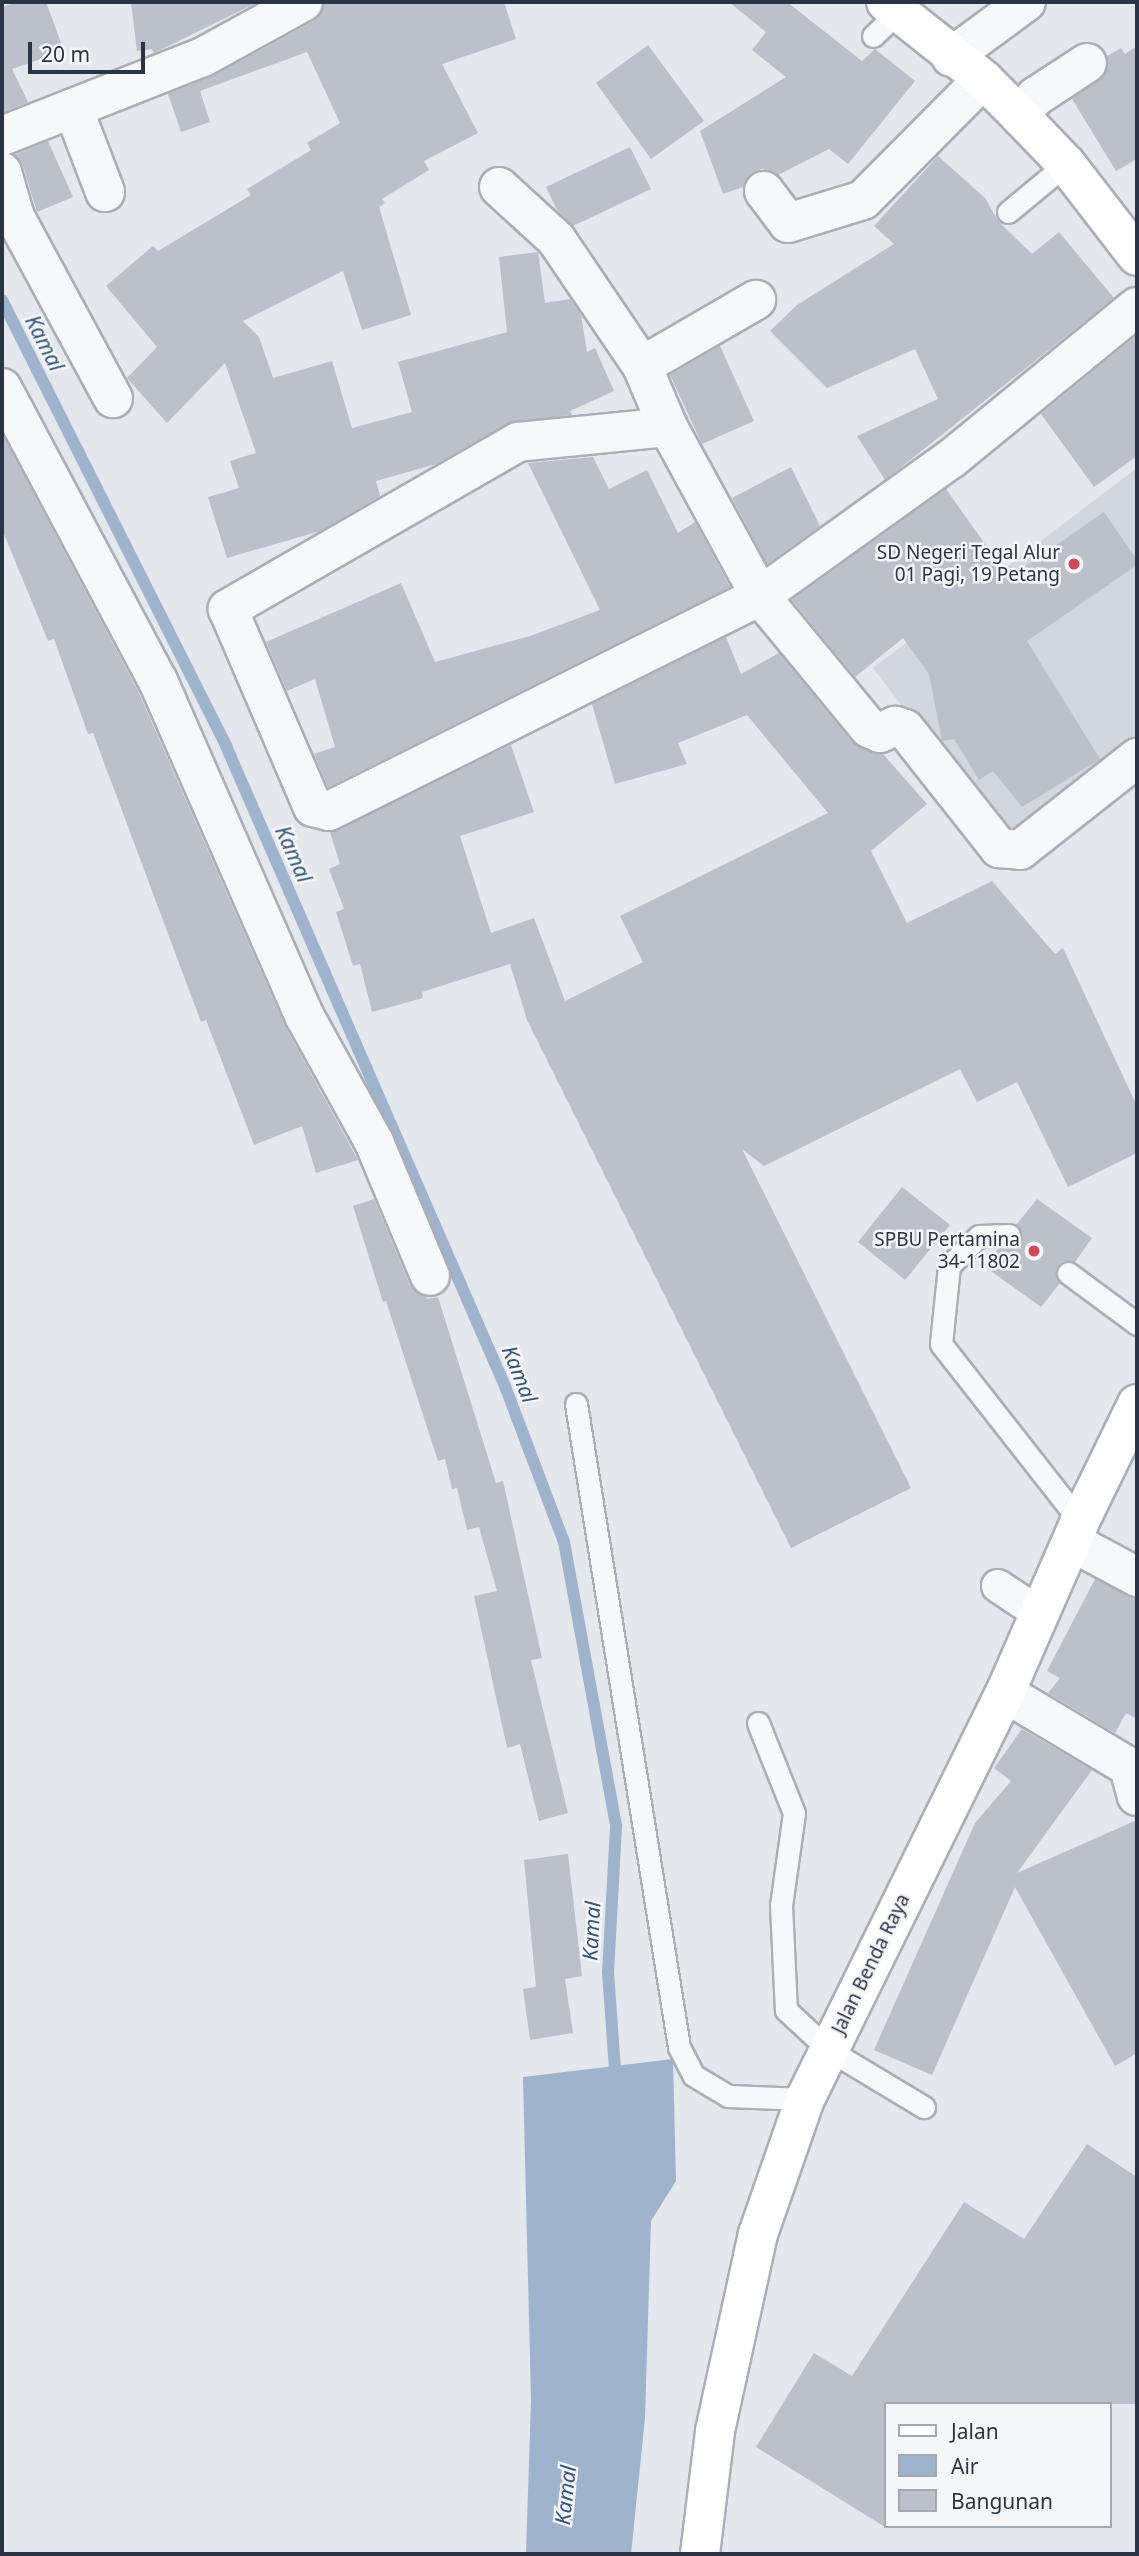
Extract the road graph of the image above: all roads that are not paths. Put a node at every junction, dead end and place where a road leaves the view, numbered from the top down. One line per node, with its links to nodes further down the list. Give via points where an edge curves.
1 (303, 2): 7 (street, via 203,57)
2 (1026, 2): 4 (street)
3 (886, 16): 4 (main road)
4 (951, 57): 6 (main road)
5 (1087, 63): 8 (street, via 1035,97)
6 (983, 79): 8 (main road); 13 (street, via 863,200 788,223)
7 (73, 108): 9 (street); 14 (street)
8 (1019, 115): 10 (main road)
9 (2, 136)
10 (1066, 164): 15 (lane); 16 (main road)
11 (2, 172): 21 (street, via 15,217)
12 (499, 187): 19 (street, via 556,239)
13 (764, 191)
14 (105, 192)
15 (1009, 212)
16 (1137, 256)
17 (756, 300): 19 (street)
18 (1137, 307): 23 (street, via 951,460)
19 (642, 366): 22 (street)
20 (2, 388): 27 (street, via 158,681 305,1017 374,1142)
21 (113, 398)
22 (668, 427): 23 (street); 23 (street, via 518,442 228,609 313,807 329,811)
23 (761, 596): 24 (street, via 869,728 880,733 895,726 905,729 999,848 1020,850)
24 (1137, 758)
25 (1009, 1234): 31 (lane, via 979,1236 948,1266 941,1344 1035,1464)
26 (1068, 1273): 28 (lane)
27 (430, 1276)
28 (1137, 1324)
29 (576, 1404): 37 (lane, via 679,2048 693,2075 728,2096)
30 (1137, 1404): 31 (main road, Jalan Benda Raya)
31 (1073, 1523): 32 (street); 33 (main road, Jalan Benda Raya, via 1016,1599)
32 (1137, 1577)
33 (1005, 1693): 35 (street, via 1129,1767); 36 (main road, Jalan Benda Raya)
34 (758, 1723): 36 (lane, via 794,1813 781,1905 786,2010)
35 (1137, 1796)
36 (829, 2050): 37 (main road, Jalan Benda Raya); 38 (lane)
37 (805, 2099): 39 (main road, Jalan Benda Raya, via 758,2234 715,2431)
38 (924, 2106)
39 (700, 2554)

